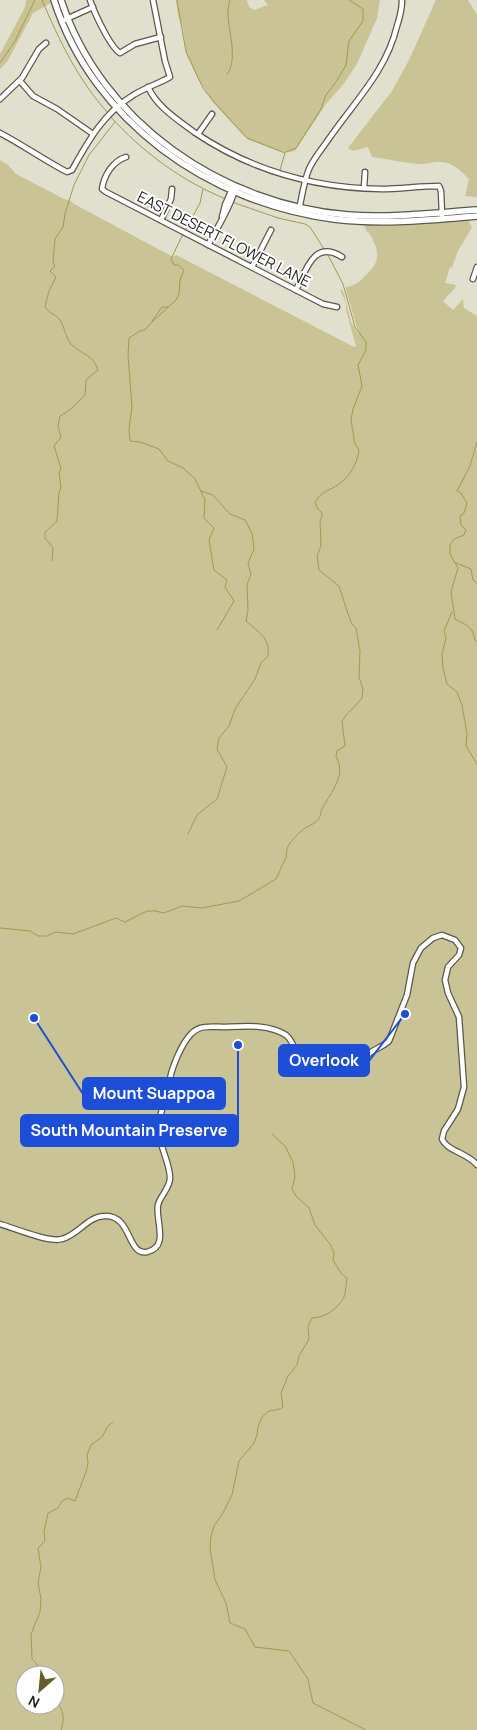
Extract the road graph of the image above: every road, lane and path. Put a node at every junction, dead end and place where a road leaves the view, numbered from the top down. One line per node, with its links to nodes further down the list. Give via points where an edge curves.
1 (54, 0): 7 (street)
2 (61, 0): 7 (street)
3 (90, 0): 6 (street)
4 (153, 0): 8 (street)
5 (402, 0): 20 (street, via 402,11 387,58 313,161)
6 (93, 7): 7 (street); 8 (street, via 120,53 135,44)
7 (65, 20): 13 (street)
8 (161, 37): 11 (street, via 170,77)
9 (46, 43): 10 (street)
10 (20, 81): 12 (street); 16 (street, via 33,96)
11 (148, 88): 13 (street); 17 (street, via 173,116)
12 (0, 99)
13 (117, 108): 16 (street); 23 (street, via 131,123 196,173)
14 (212, 114): 17 (street)
15 (0, 134): 16 (street, via 70,172)
16 (93, 134)
17 (198, 134): 20 (street, via 238,158)
18 (126, 157): 28 (street, EAST DESERT FLOWER LANE, via 112,166 102,189)
19 (365, 172): 21 (street)
20 (305, 180): 21 (street); 24 (street)
21 (364, 188): 26 (street, via 439,186)
22 (172, 189): 28 (street, via 172,199)
23 (233, 192): 24 (street); 30 (street)
24 (299, 210): 26 (street, via 373,216)
25 (477, 210): 26 (street)
26 (442, 216): 27 (street)
27 (477, 216)
28 (161, 220): 30 (street, EAST DESERT FLOWER LANE)
29 (271, 230): 33 (street)
30 (208, 245): 33 (street, EAST DESERT FLOWER LANE)
31 (342, 257): 35 (street, via 322,251 314,256)
32 (477, 267): 34 (street)
33 (252, 268): 35 (street, EAST DESERT FLOWER LANE)
34 (473, 279)
35 (296, 290): 36 (street, EAST DESERT FLOWER LANE, via 323,304)
36 (337, 307)
37 (477, 1165): 38 (street, via 447,1146 442,1139 458,1108 464,1084 459,1017 445,980 448,967 461,948 455,940 442,935 431,939 416,954 407,995 389,1041 350,1071 339,1074 307,1067 287,1036 269,1029 255,1026 206,1027 190,1035 174,1066 161,1116 160,1139 170,1180 158,1207 161,1237 151,1250 144,1252 136,1248 124,1225 108,1216 98,1217 58,1240)
38 (0, 1224)

